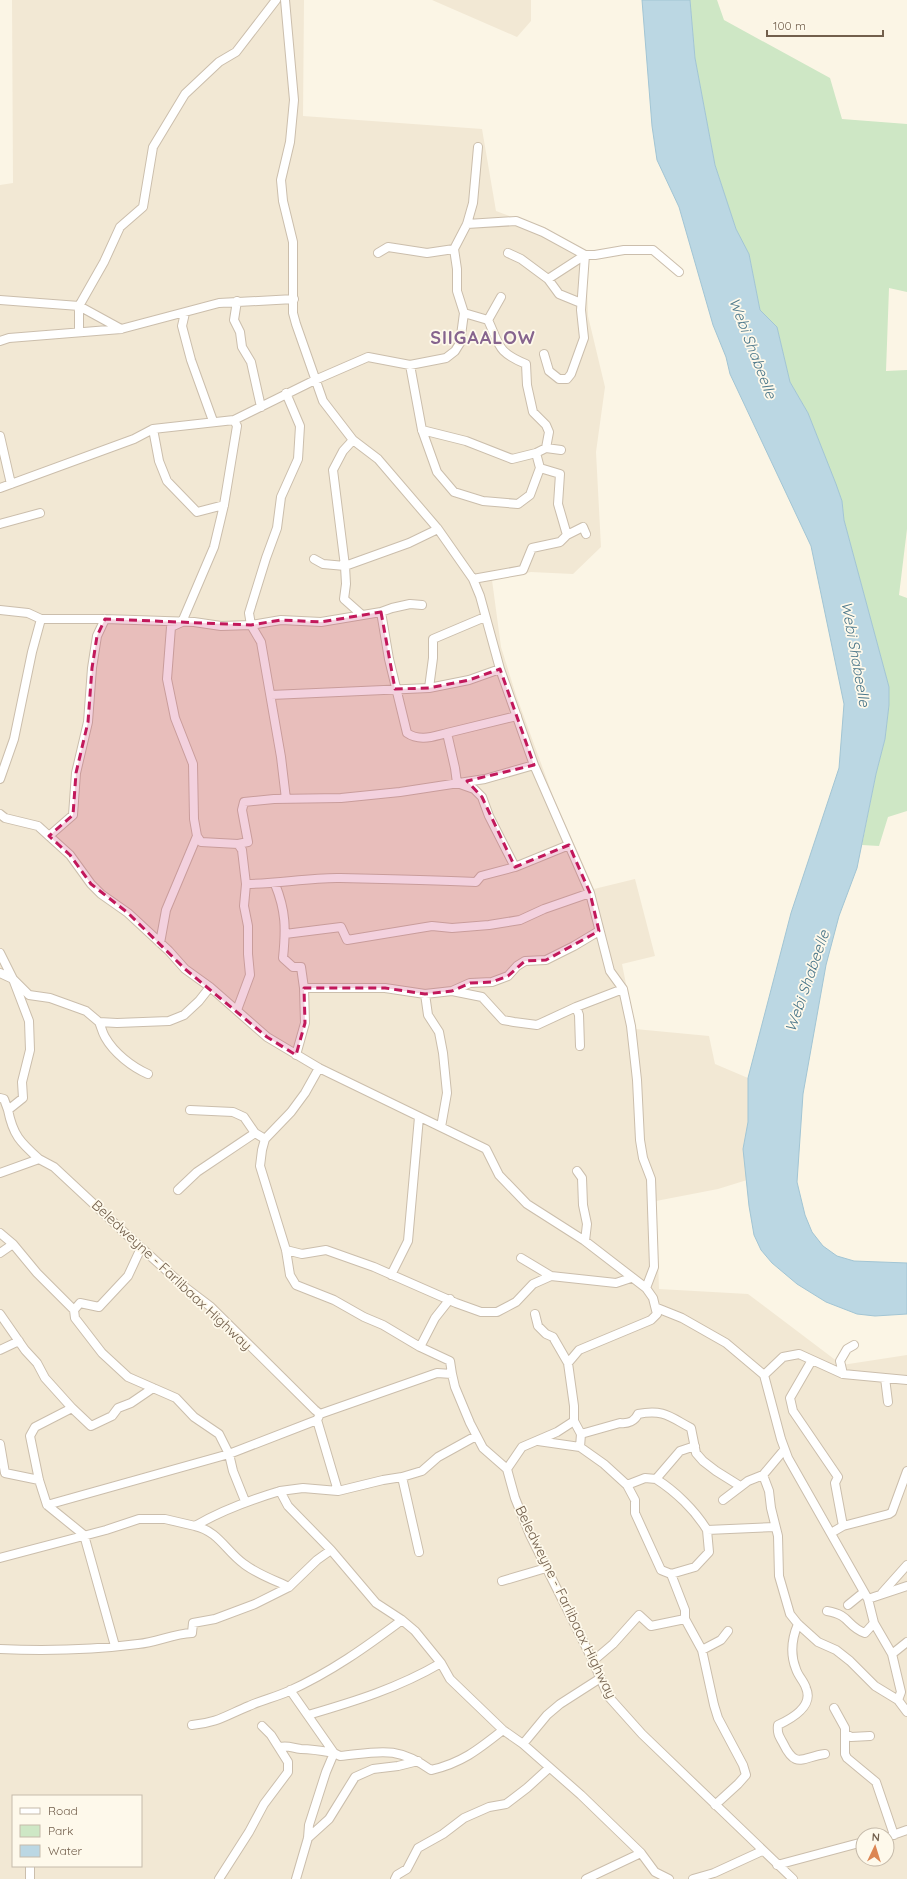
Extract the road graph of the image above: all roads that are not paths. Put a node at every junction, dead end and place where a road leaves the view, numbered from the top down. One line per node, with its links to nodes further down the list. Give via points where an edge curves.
1 (276, 0): 16 (street, via 236,52 220,62 185,94 153,147 143,206 120,226 104,262)
2 (285, 0): 12 (street, via 294,100 290,142 281,180 282,201 293,242)
3 (478, 146): 4 (street, via 474,192)
4 (467, 224): 5 (street); 8 (street, via 516,221 543,232)
5 (454, 249): 6 (street, via 426,253 388,246); 18 (street, via 457,291)
6 (378, 253)
7 (508, 253): 10 (street, via 521,259)
8 (585, 255): 9 (street, via 624,250 653,250); 10 (street); 15 (street)
9 (679, 272)
10 (548, 279): 15 (street, via 559,294)
11 (501, 297): 19 (street)
12 (294, 299): 14 (street); 25 (street, via 293,313)
13 (0, 300): 16 (street)
14 (237, 301): 17 (street, via 219,303); 27 (street, via 234,320 240,332 242,347 251,362)
15 (581, 303): 23 (street, via 584,338 567,379 559,379 549,372)
16 (79, 306): 20 (street); 21 (street)
17 (185, 313): 20 (street); 29 (street, via 182,326 187,346)
18 (464, 313): 19 (street); 24 (street, via 460,343 455,351 446,358)
19 (488, 320): 34 (street, via 499,346 526,364 527,385 533,412 546,425 549,432)
20 (122, 329): 21 (street)
21 (79, 332): 22 (street)
22 (0, 341)
23 (544, 354)
24 (410, 365): 25 (street, via 368,357); 31 (street)
25 (315, 380): 26 (street); 33 (street, via 323,401)
26 (286, 394): 27 (street); 57 (street, via 300,426 298,459 281,497 277,528 249,613)
27 (261, 407): 28 (street)
28 (234, 420): 29 (street); 40 (street, via 237,426)
29 (213, 421): 30 (street)
30 (153, 429): 38 (street, via 134,439); 40 (street, via 159,462 167,481 197,512)
31 (422, 430): 36 (street, via 466,441 512,459); 37 (street, via 437,472 454,492 468,497 518,504 530,495)
32 (0, 436): 38 (street)
33 (353, 440): 43 (street, via 378,459); 47 (street, via 341,454 333,470)
34 (546, 448): 35 (street); 36 (street)
35 (561, 450)
36 (536, 453): 37 (street)
37 (540, 468): 45 (street, via 560,474 558,504)
38 (11, 484): 39 (street)
39 (0, 488)
40 (224, 505): 56 (street, via 214,547)
41 (40, 513): 42 (street)
42 (0, 524)
43 (438, 529): 47 (street, via 409,543); 48 (street)
44 (586, 534): 45 (street, via 583,527)
45 (566, 535): 48 (street, via 560,542 532,548 524,570)
46 (314, 559): 47 (street, via 323,564)
47 (345, 566): 52 (street, via 344,599)
48 (473, 579): 53 (street)
49 (422, 605): 51 (street, via 398,607)
50 (0, 610): 54 (street, via 28,613)
51 (381, 612): 52 (street); 60 (street)
52 (362, 615): 57 (street, via 321,622 281,620)
53 (485, 617): 58 (street); 59 (street, via 433,638)
54 (41, 619): 55 (street); 65 (street, via 14,740)
55 (105, 619): 56 (street); 69 (street, via 97,636 88,722 76,773 73,815)
56 (182, 622): 57 (street, via 221,626); 70 (street, via 171,627 167,680 175,718 193,764 194,819)
57 (250, 625): 61 (street, via 261,642)
58 (500, 669): 59 (street, via 469,680); 62 (street)
59 (429, 688): 60 (street)
60 (395, 689): 61 (street); 63 (street, via 407,733 417,738)
61 (271, 695): 67 (street)
62 (517, 716): 63 (street); 64 (street)
63 (447, 733): 66 (street)
64 (534, 764): 66 (street, via 485,779); 72 (street)
65 (0, 779)
66 (457, 782): 67 (street, via 400,792 341,798); 73 (street, via 474,789 482,797)
67 (286, 799): 71 (street, via 244,802 242,810 248,842)
68 (0, 814): 69 (street, via 5,818 38,826)
69 (49, 836): 79 (street, via 70,855 91,884 110,902 128,913)
70 (197, 836): 71 (street, via 201,842); 79 (street, via 166,910)
71 (238, 844): 74 (street, via 242,850)
72 (569, 845): 73 (street); 76 (street)
73 (515, 867): 75 (street, via 481,876 476,882 339,878 291,880)
74 (246, 884): 75 (street); 89 (street, via 244,906 248,926 250,975)
75 (275, 884): 78 (street, via 283,902)
76 (590, 893): 77 (street); 78 (street, via 520,920 489,925 452,928 432,926 347,940 341,927)
77 (599, 931): 85 (street, via 610,971); 86 (street, via 546,960 525,961 502,979 470,983)
78 (285, 934): 84 (street, via 283,958 293,967 301,967)
79 (160, 943): 83 (street, via 185,969)
80 (0, 954): 82 (street)
81 (0, 973): 82 (street)
82 (13, 979): 90 (street, via 29,995 50,998 86,1011); 96 (street, via 29,1021 30,1050 22,1082 23,1098)
83 (210, 987): 89 (street); 90 (street, via 184,1015 169,1021)
84 (304, 988): 87 (street, via 385,988); 92 (street, via 305,1023)
85 (623, 989): 88 (street); 116 (street, via 631,1026 640,1140 651,1179 654,1267)
86 (452, 992): 87 (street); 88 (street, via 482,997 503,1020 537,1025)
87 (425, 994): 99 (street, via 428,1015 439,1032 443,1053 447,1093)
88 (576, 1007): 91 (street, via 579,1015)
89 (237, 1010): 92 (street, via 267,1037)
90 (99, 1022): 94 (street, via 105,1037 118,1053 136,1069)
91 (580, 1046)
92 (296, 1054): 93 (street)
93 (319, 1068): 98 (street); 101 (street, via 291,1112)
94 (148, 1074)
95 (0, 1098): 96 (street, Beledweyne - Farlibaax Highway, via 4,1099)
96 (8, 1110): 102 (street, Beledweyne - Farlibaax Highway, via 20,1142)
97 (190, 1110): 100 (street, via 233,1112 244,1118)
98 (419, 1117): 99 (street); 113 (street, via 408,1240)
99 (441, 1127): 107 (street, via 486,1149 499,1175 527,1204)
100 (255, 1133): 101 (street); 105 (street, via 197,1172)
101 (265, 1139): 110 (street, via 260,1166)
102 (39, 1159): 104 (street); 109 (street, Beledweyne - Farlibaax Highway, via 54,1167)
103 (577, 1171): 107 (street, via 582,1178 587,1224)
104 (0, 1173)
105 (178, 1190)
106 (0, 1233): 108 (street)
107 (585, 1241): 115 (street)
108 (13, 1244): 111 (street); 118 (street, via 37,1273)
109 (141, 1248): 118 (street, via 128,1276 99,1307 80,1303); 136 (street, Beledweyne - Farlibaax Highway, via 211,1307 314,1410)
110 (286, 1250): 113 (street, via 302,1254 326,1250); 124 (street, via 290,1275 296,1286 334,1300)
111 (0, 1253)
112 (521, 1258): 114 (street)
113 (391, 1275): 117 (street)
114 (551, 1276): 115 (street, via 616,1283); 117 (street, via 533,1284 516,1302 497,1312 481,1312)
115 (631, 1278): 116 (street)
116 (646, 1288): 121 (street, via 653,1298)
117 (450, 1299): 124 (street, via 435,1318)
118 (74, 1310): 133 (street, via 75,1318 102,1353 128,1377)
119 (0, 1314): 122 (street)
120 (535, 1314): 127 (street, via 538,1326 553,1337)
121 (657, 1314): 127 (street, via 650,1320 579,1350); 130 (street, via 657,1308 682,1318 726,1343)
122 (19, 1342): 125 (street); 135 (street, via 37,1363 45,1378)
123 (854, 1345): 129 (street, via 840,1361)
124 (420, 1347): 128 (street, via 450,1361)
125 (0, 1350)
126 (812, 1360): 129 (street); 130 (street, via 799,1354 783,1357); 161 (street, via 790,1398 793,1411 838,1477 835,1483)
127 (568, 1363): 137 (street)
128 (452, 1374): 136 (street, via 438,1373); 139 (street)
129 (843, 1374): 131 (street)
130 (764, 1375): 144 (street)
131 (885, 1378): 132 (street); 134 (street)
132 (907, 1380)
133 (153, 1388): 135 (street, via 131,1403 118,1408 112,1416 91,1426); 145 (street, via 176,1398 194,1417 219,1434)
134 (888, 1402)
135 (72, 1408): 152 (street, via 35,1427 30,1436)
136 (318, 1417): 145 (street); 156 (street)
137 (574, 1421): 138 (street); 140 (street, via 558,1432)
138 (581, 1434): 142 (street); 143 (street, via 632,1422 638,1414 659,1413 672,1416 691,1428)
139 (476, 1436): 146 (street, via 483,1448); 150 (street, via 438,1457 422,1471)
140 (537, 1440): 142 (street); 146 (street, via 522,1447)
141 (0, 1444): 148 (street)
142 (580, 1446): 153 (street)
143 (695, 1446): 151 (street, via 680,1451); 154 (street, via 696,1453 703,1461)
144 (784, 1450): 149 (street); 164 (street)
145 (229, 1454): 158 (street, via 233,1471); 159 (street)
146 (507, 1469): 170 (street, Beledweyne - Farlibaax Highway, via 515,1498)
147 (907, 1471): 161 (street, via 892,1512)
148 (2, 1472): 152 (street)
149 (763, 1475): 154 (street); 162 (street, via 769,1492)
150 (402, 1477): 156 (street); 167 (street)
151 (656, 1479): 153 (street, via 645,1478); 163 (street, via 680,1498)
152 (39, 1480): 159 (street)
153 (627, 1485): 171 (street, via 635,1500 635,1513 659,1567)
154 (740, 1486): 157 (street)
155 (280, 1491): 156 (street, via 303,1488); 158 (street); 166 (street, via 288,1506)
156 (338, 1491)
157 (723, 1500)
158 (246, 1501): 160 (street)
159 (47, 1505): 165 (street)
160 (195, 1526): 165 (street, via 165,1519 139,1519); 174 (street, via 204,1528 227,1546 243,1564)
161 (843, 1526): 164 (street)
162 (775, 1527): 163 (street); 182 (street, via 778,1536 779,1576 790,1614)
163 (707, 1530): 171 (street, via 709,1552 695,1567)
164 (831, 1533): 176 (street)
165 (84, 1535): 168 (street); 185 (street)
166 (331, 1550): 174 (street); 180 (street, via 376,1603)
167 (419, 1552)
168 (0, 1558)
169 (907, 1564): 175 (street)
170 (546, 1568): 172 (street); 189 (street, Beledweyne - Farlibaax Highway)
171 (671, 1574): 179 (street, via 685,1610)
172 (502, 1581)
173 (907, 1586): 175 (street)
174 (289, 1587): 185 (street, via 255,1604 215,1619 193,1623 192,1633 175,1634 159,1641)
175 (882, 1593): 176 (street)
176 (866, 1596): 177 (street); 181 (street)
177 (848, 1605)
178 (827, 1611): 181 (street, via 847,1618 855,1629 865,1633)
179 (685, 1619): 187 (street); 189 (street, via 651,1626 639,1616)
180 (402, 1620): 190 (street, via 415,1631); 192 (street, via 337,1667)
181 (874, 1623): 188 (street)
182 (798, 1624): 193 (street, via 818,1642 836,1650 850,1661 875,1686); 205 (street, via 792,1638 793,1654 795,1668 807,1689 806,1700 797,1715 778,1725 777,1732 788,1754 794,1759 806,1760)
183 (728, 1631): 187 (street, via 721,1640)
184 (907, 1642): 188 (street)
185 (115, 1646): 186 (street, via 42,1651)
186 (0, 1649)
187 (702, 1650): 210 (street, via 718,1718 746,1775)
188 (892, 1654): 193 (street, via 902,1692)
189 (593, 1661): 191 (street, Beledweyne - Farlibaax Highway)
190 (441, 1663): 196 (street, via 406,1682 356,1701); 199 (street, via 450,1679)
191 (599, 1678): 202 (street, via 560,1704); 210 (street, Beledweyne - Farlibaax Highway, via 608,1696 642,1734)
192 (290, 1690): 196 (street); 197 (street, via 249,1705 225,1718 208,1724)
193 (898, 1700): 195 (street)
194 (834, 1708): 200 (street)
195 (907, 1712)
196 (308, 1714): 204 (street)
197 (192, 1725)
198 (262, 1726): 203 (street)
199 (503, 1730): 202 (street); 206 (street, via 472,1754 444,1767 431,1770)
200 (846, 1734): 201 (street, via 851,1737); 209 (street, via 845,1754)
201 (870, 1736)
202 (523, 1744): 208 (street)
203 (279, 1747): 204 (street, via 288,1745); 221 (street, via 288,1762 288,1772 264,1804)
204 (334, 1753): 206 (street, via 340,1756 386,1751); 214 (street, via 309,1825)
205 (824, 1754)
206 (418, 1761): 214 (street, via 373,1769 355,1777 329,1819)
207 (853, 1767): 209 (street)
208 (549, 1768): 217 (street); 223 (street, via 506,1804 489,1807 464,1818 418,1848 407,1869)
209 (864, 1772): 211 (street, via 876,1782)
210 (715, 1805): 216 (street, Beledweyne - Farlibaax Highway)
211 (888, 1827)
212 (907, 1830): 213 (street)
213 (895, 1834)
214 (308, 1838): 222 (street)
215 (855, 1844): 218 (street)
216 (762, 1851): 218 (street, Beledweyne - Farlibaax Highway); 226 (street, via 714,1873)
217 (641, 1853): 224 (street); 225 (street, via 655,1872)
218 (777, 1865): 227 (street, Beledweyne - Farlibaax Highway)
219 (30, 1867): 220 (street)
220 (30, 1879)
221 (219, 1879)
222 (296, 1879)
223 (394, 1879)
224 (586, 1879)
225 (668, 1879)
226 (693, 1879)
227 (793, 1879)

